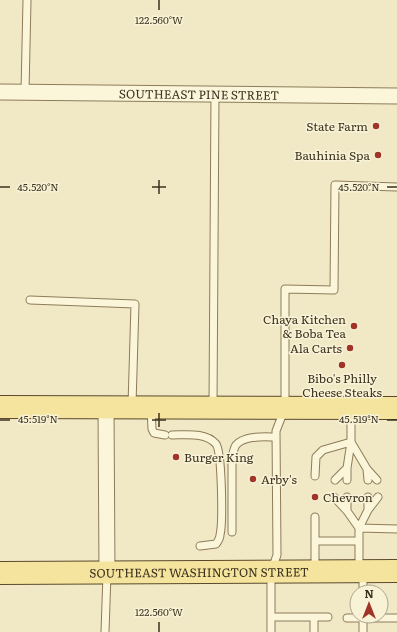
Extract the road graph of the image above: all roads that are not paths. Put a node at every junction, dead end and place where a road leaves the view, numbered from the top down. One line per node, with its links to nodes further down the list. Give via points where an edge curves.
1 (27, 0): 3 (lane)
2 (0, 92): 3 (street, SOUTHEAST PINE STREET)
3 (25, 92): 4 (street, SOUTHEAST PINE STREET)
4 (215, 94): 5 (street, SOUTHEAST PINE STREET); 11 (lane)
5 (397, 96)
6 (397, 187): 12 (lane, via 335,185 334,290 285,289)
7 (30, 300): 10 (lane, via 135,304)
8 (0, 407): 9 (main road)
9 (106, 408): 10 (main road); 38 (street)
10 (141, 408): 11 (main road); 36 (lane, via 154,433 204,437 215,443 218,448 221,491 220,536 216,544)
11 (213, 408): 12 (main road)
12 (285, 408): 13 (main road); 15 (lane)
13 (351, 408): 14 (main road); 16 (lane)
14 (397, 408)
15 (276, 437): 33 (lane, via 242,440 235,446 232,457); 39 (lane, via 277,555)
16 (351, 442): 17 (lane); 18 (lane); 19 (lane, via 323,450 316,457)
17 (347, 468): 20 (lane); 21 (lane)
18 (367, 469): 22 (lane); 23 (lane)
19 (315, 476)
20 (335, 480)
21 (348, 480)
22 (368, 480)
23 (377, 480)
24 (334, 497): 29 (lane)
25 (348, 497): 29 (lane)
26 (368, 497): 28 (lane)
27 (378, 497): 28 (lane)
28 (368, 510): 31 (lane)
29 (347, 511): 31 (lane)
30 (315, 517): 34 (lane)
31 (359, 528): 32 (lane); 35 (lane)
32 (397, 529)
33 (232, 532)
34 (315, 541): 35 (lane); 40 (lane)
35 (359, 541): 42 (lane)
36 (200, 546)
37 (397, 571): 42 (main road, SOUTHEAST WASHINGTON STREET)
38 (107, 572): 39 (main road, SOUTHEAST WASHINGTON STREET); 41 (main road, SOUTHEAST WASHINGTON STREET); 46 (lane)
39 (271, 572): 40 (main road, SOUTHEAST WASHINGTON STREET); 43 (lane)
40 (315, 572): 42 (main road, SOUTHEAST WASHINGTON STREET)
41 (0, 573)
42 (362, 578)
43 (271, 617): 44 (lane); 47 (lane)
44 (314, 617): 45 (lane); 48 (lane)
45 (328, 617)
46 (105, 632)
47 (271, 632)
48 (314, 632)

